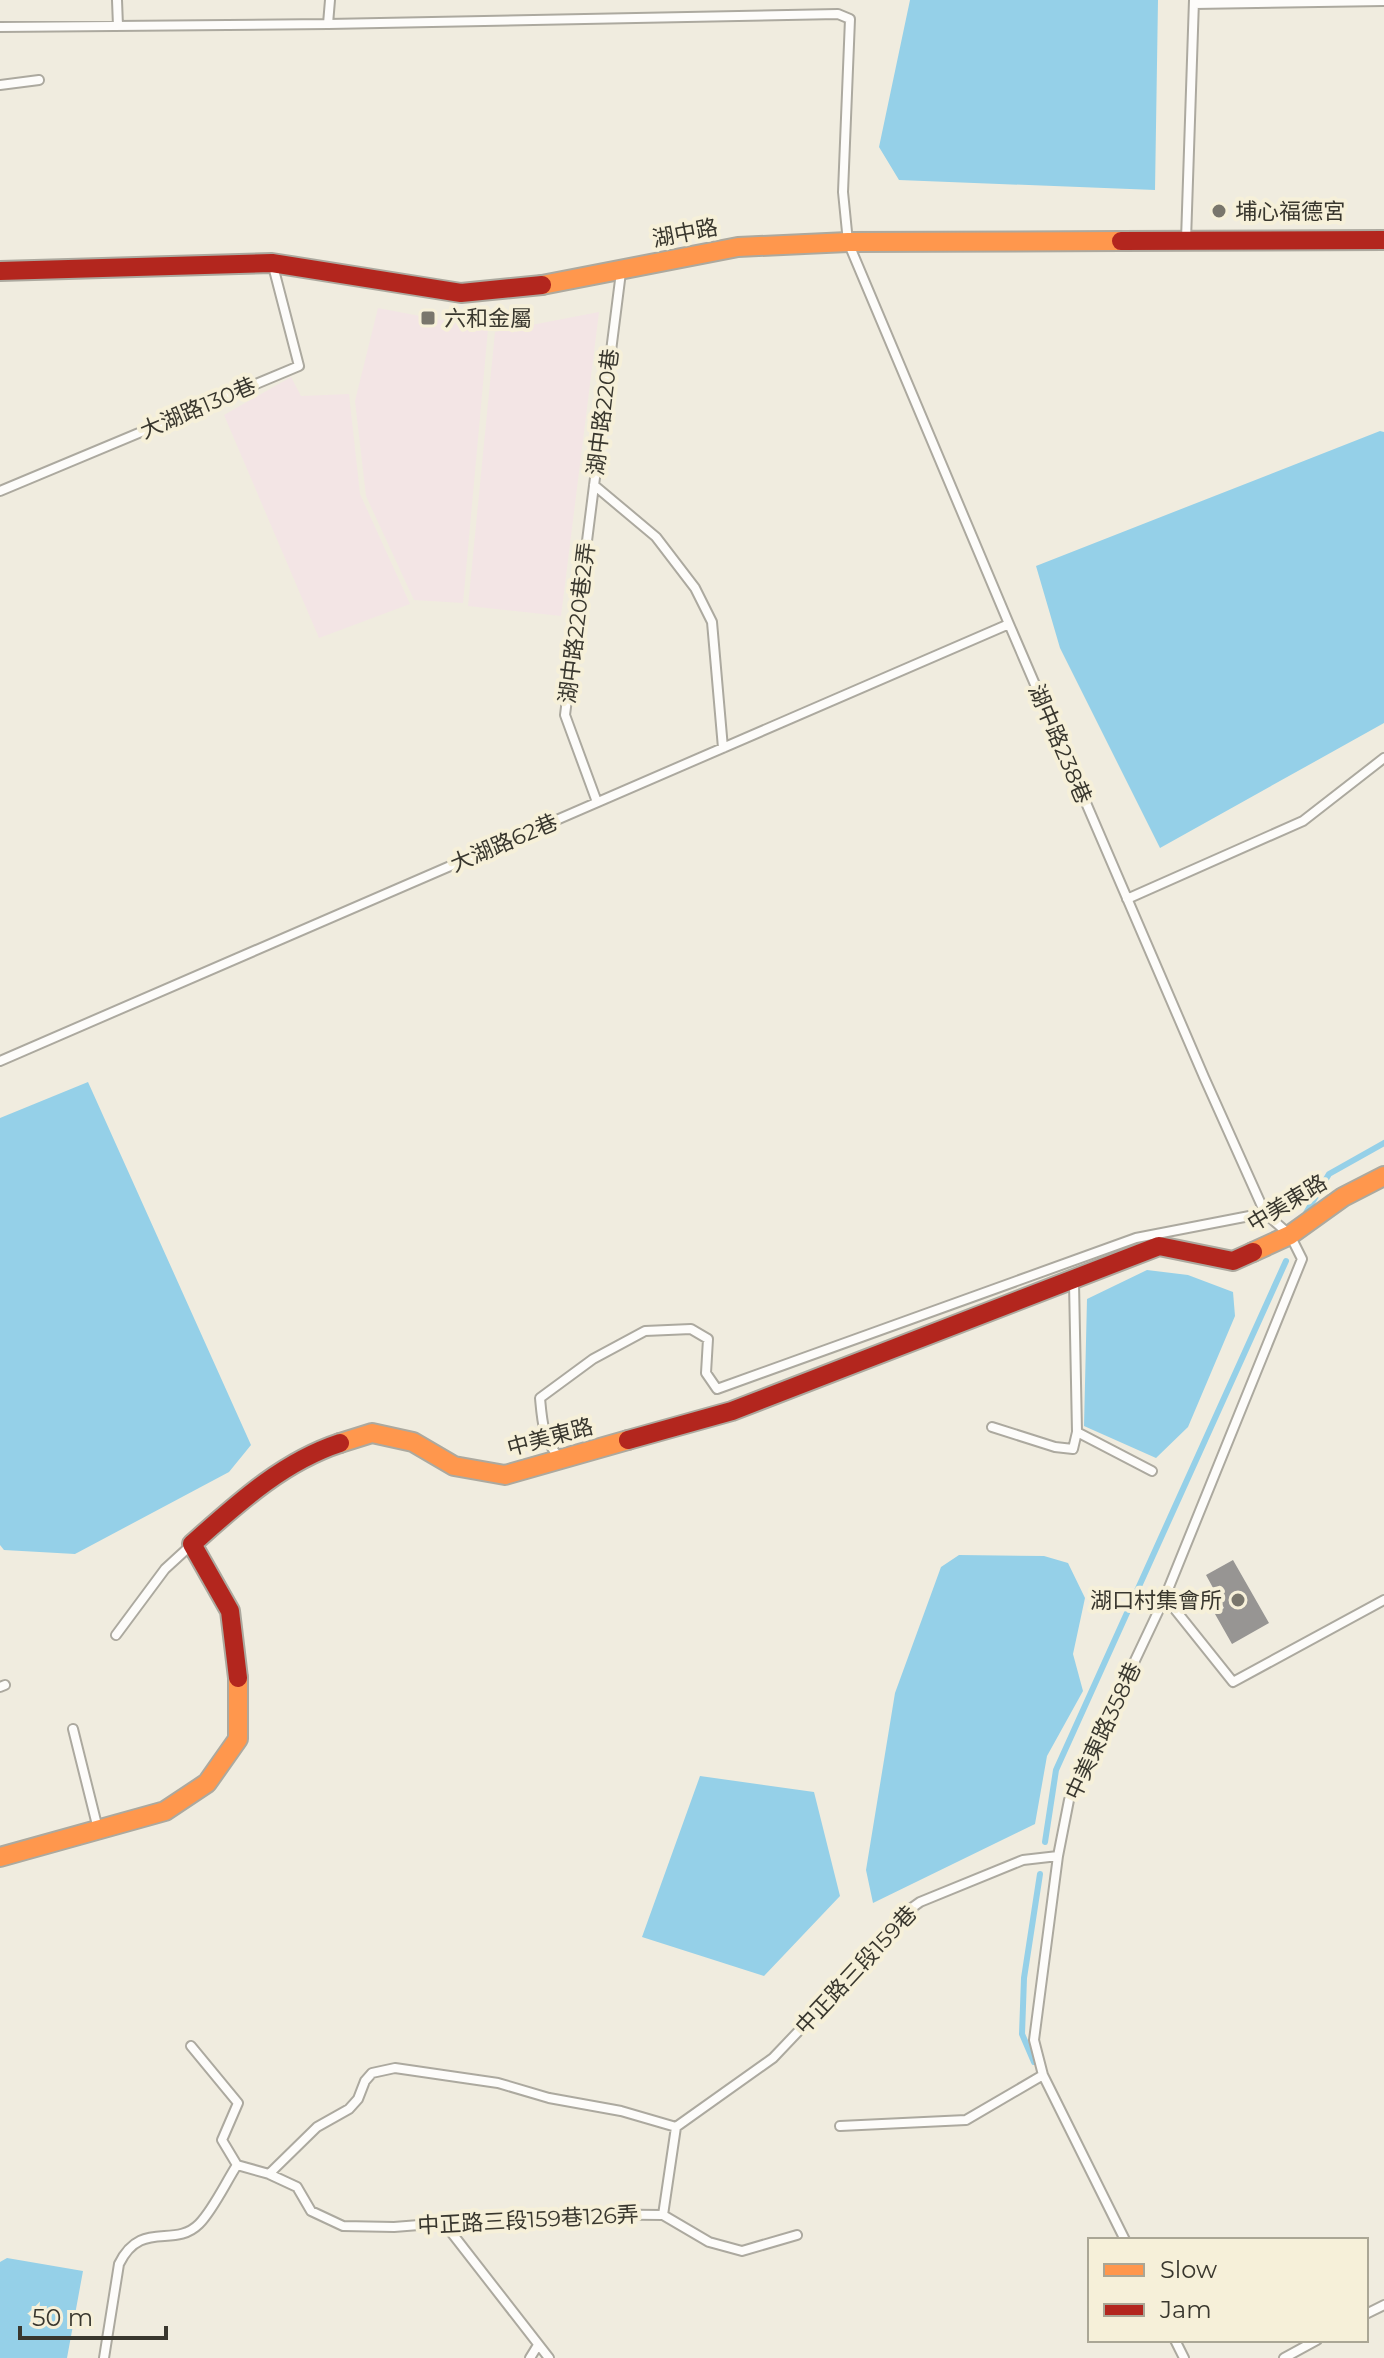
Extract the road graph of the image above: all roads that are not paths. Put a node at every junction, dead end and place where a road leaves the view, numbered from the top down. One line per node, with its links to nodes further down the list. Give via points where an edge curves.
1 (117, 0): 6 (lane)
2 (330, 0): 5 (lane)
3 (1384, 1): 4 (lane)
4 (1194, 2): 10 (lane)
5 (328, 24): 6 (lane); 12 (lane, 湖中路238巷, via 838,14 850,19 843,192)
6 (118, 26): 7 (lane)
7 (0, 27)
8 (39, 80): 9 (lane)
9 (0, 85)
10 (1186, 240): 11 (street, 湖中路); 12 (street, 湖中路)
11 (1384, 240)
12 (848, 242): 14 (street, 湖中路, via 738,247); 18 (lane, 湖中路238巷)
13 (272, 263): 14 (street, 湖中路, via 461,293); 15 (street, 湖中路); 17 (lane, 大湖路130巷, via 299,366)
14 (621, 270): 16 (lane, 湖中路220巷)
15 (0, 271)
16 (594, 485): 19 (lane, 湖中路220巷, via 656,537 707,611); 21 (lane, 湖中路220巷2弄, via 565,715)
17 (0, 491)
18 (1009, 624): 19 (lane, 大湖路62巷); 22 (lane, 湖中路238巷)
19 (723, 748): 21 (lane, 大湖路62巷)
20 (1384, 758): 22 (lane, via 1303,821)
21 (597, 802): 23 (lane, 大湖路62巷)
22 (1127, 899): 25 (lane, 湖中路238巷)
23 (0, 1061)
24 (1384, 1176): 26 (street, 中美東路, via 1343,1197)
25 (1265, 1213): 26 (lane, 湖中路238巷); 30 (lane, via 1136,1238 717,1389 706,1373 708,1339 691,1329 645,1331 593,1359 540,1398 542,1426)
26 (1290, 1235): 27 (street, 中美東路, via 1233,1261 1159,1246); 33 (lane, 中美東路358巷, via 1302,1259)
27 (1074, 1278): 29 (lane); 30 (street, 中美東路, via 732,1411)
28 (992, 1427): 29 (lane, via 1073,1449)
29 (1077, 1432): 31 (lane)
30 (562, 1460): 32 (street, 中美東路, via 505,1475 454,1466 413,1442 372,1433 322,1449 253,1489)
31 (1152, 1471)
32 (192, 1544): 35 (lane, via 165,1569); 37 (street, via 230,1611 238,1668 238,1739 207,1783 165,1811)
33 (1165, 1597): 34 (lane, via 1233,1682); 38 (lane, 中美東路358巷, via 1069,1800)
34 (1384, 1600)
35 (116, 1635)
36 (73, 1729): 37 (lane)
37 (98, 1830): 39 (street)
38 (1058, 1856): 41 (lane, 中美東路358巷, via 1034,2040); 43 (lane, 中正路三段159巷, via 1023,1860 920,1902 899,1917 869,1957 773,2058)
39 (0, 1857)
40 (191, 2046): 44 (lane, via 238,2103 222,2140)
41 (1043, 2075): 42 (lane, via 966,2120); 49 (lane, 中美東路358巷)
42 (840, 2126)
43 (676, 2127): 45 (lane, via 498,2083 395,2068 372,2073 349,2109 317,2127); 46 (lane)
44 (237, 2165): 45 (lane, 中正路三段159巷126弄); 52 (lane, via 199,2224 186,2233 137,2240 125,2253)
45 (269, 2174): 47 (lane, 中正路三段159巷126弄, via 297,2187 311,2211 343,2226)
46 (663, 2215): 47 (lane, 中正路三段159巷126弄, via 557,2214); 48 (lane, 中正路三段159巷126弄, via 709,2242 742,2251)
47 (444, 2223): 51 (lane)
48 (797, 2235)
49 (1124, 2238)
50 (1313, 2342): 55 (lane)
51 (538, 2345): 53 (lane); 54 (lane)
52 (104, 2358)
53 (530, 2358)
54 (549, 2358)
55 (1284, 2358)

